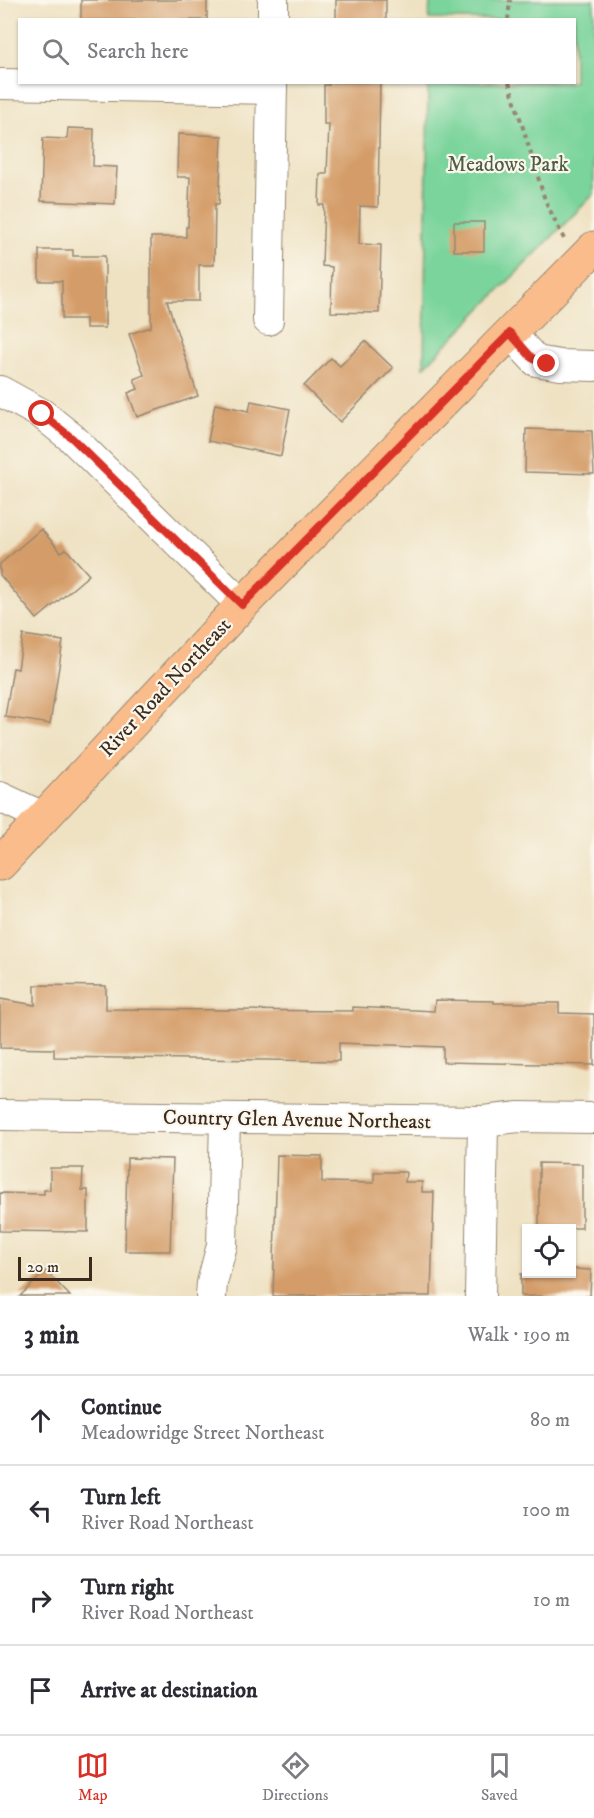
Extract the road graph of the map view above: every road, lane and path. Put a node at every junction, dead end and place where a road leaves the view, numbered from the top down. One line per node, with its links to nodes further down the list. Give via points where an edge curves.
1 (273, 0): 3 (street)
2 (510, 0): 4 (path)
3 (273, 18)
4 (508, 18)
5 (0, 84): 7 (street)
6 (510, 84): 8 (path, via 545,200 562,237)
7 (272, 86): 9 (street)
8 (588, 254): 10 (main road, River Road Northeast)
9 (268, 320)
10 (510, 333): 11 (street, via 536,361); 13 (main road, River Road Northeast)
11 (594, 366)
12 (0, 391): 13 (street, via 42,414 72,438)
13 (242, 605): 15 (main road, River Road Northeast)
14 (0, 797): 15 (street)
15 (43, 816): 16 (main road, River Road Northeast)
16 (0, 864)
17 (0, 1115): 18 (street, Country Glen Avenue Northeast)
18 (225, 1118): 20 (street, Country Glen Avenue Northeast); 21 (street, via 222,1245)
19 (594, 1118): 20 (street, Country Glen Avenue Northeast, via 519,1117)
20 (483, 1121): 22 (street)
21 (211, 1296)
22 (480, 1296)

